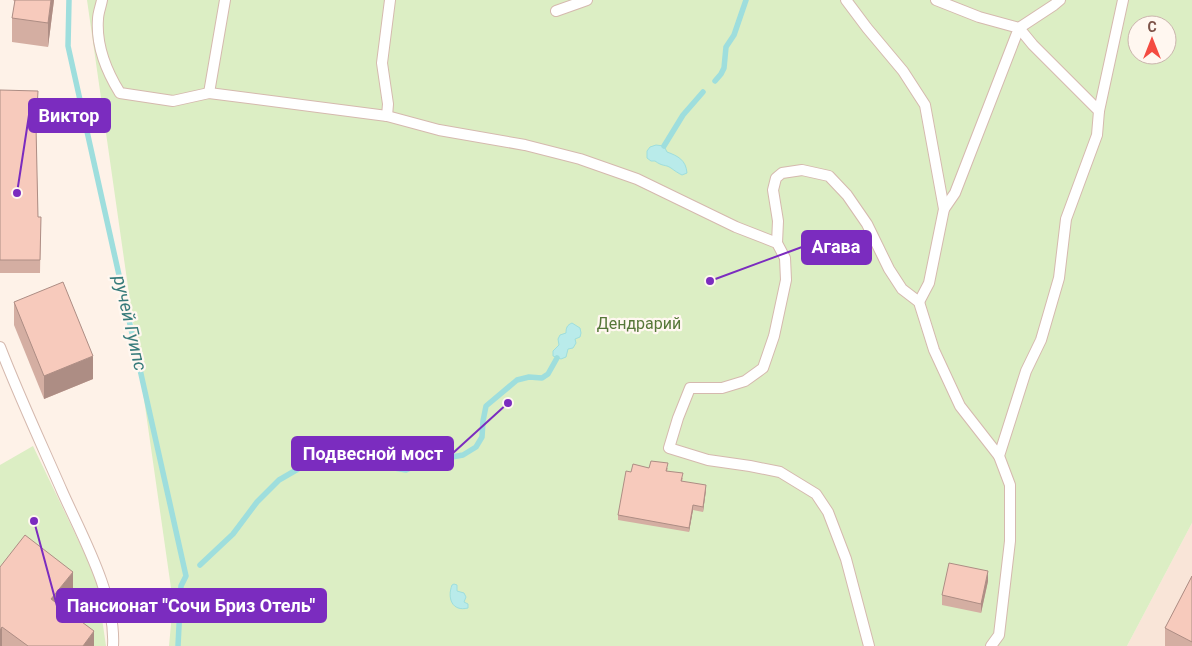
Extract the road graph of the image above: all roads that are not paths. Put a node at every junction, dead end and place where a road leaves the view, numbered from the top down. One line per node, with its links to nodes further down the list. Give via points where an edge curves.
1 (102, 0): 11 (lane, via 98,19 99,39 107,69 120,93 173,101)
2 (226, 0): 11 (lane)
3 (390, 0): 13 (lane, via 382,63)
4 (563, 0): 5 (lane, via 556,11)
5 (587, 0)
6 (846, 0): 14 (lane, via 903,71 925,105)
7 (936, 0): 10 (lane)
8 (1060, 0): 10 (lane)
9 (1124, 0): 12 (lane)
10 (1019, 28): 12 (lane); 14 (lane, via 955,193)
11 (209, 93): 13 (lane)
12 (1098, 111): 18 (lane, via 1097,135 1066,219 1059,278 1041,340 1026,370)
13 (387, 116): 15 (lane, via 580,159 637,179)
14 (944, 209): 16 (lane, via 929,282)
15 (777, 244): 16 (lane, via 778,221 773,190 776,178 782,172 802,170 829,176 867,224 902,289); 20 (lane, via 785,258 786,280 774,336 763,368 745,381 722,388 690,388 669,448 708,460 780,472 816,494 828,512 846,559)
16 (919, 302): 18 (lane, via 934,350 960,406)
17 (0, 347): 19 (lane, via 105,589)
18 (999, 456): 21 (lane, via 1010,485 1010,541 999,635)
19 (115, 643)
20 (870, 646)
21 (991, 646)

